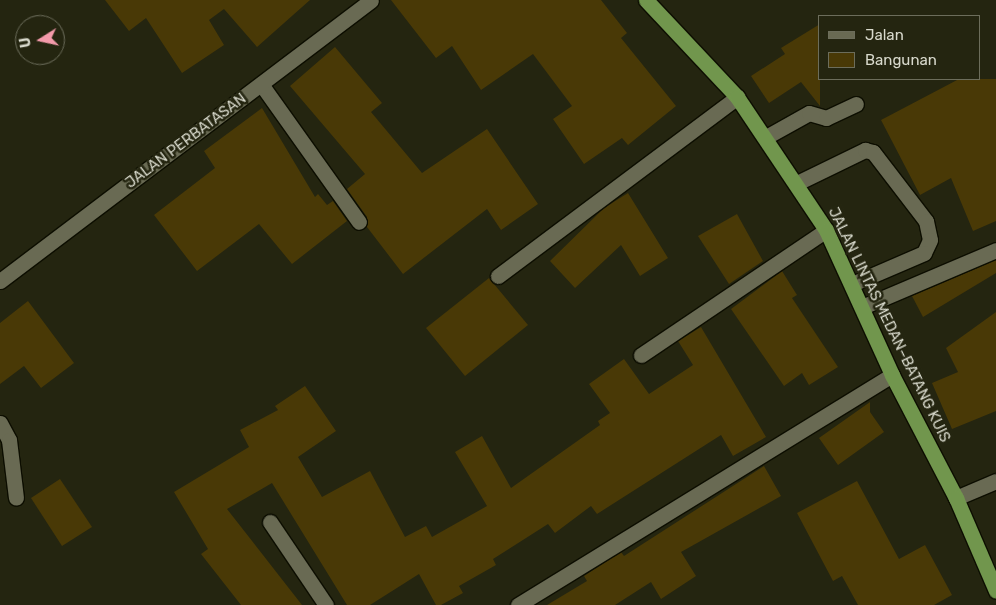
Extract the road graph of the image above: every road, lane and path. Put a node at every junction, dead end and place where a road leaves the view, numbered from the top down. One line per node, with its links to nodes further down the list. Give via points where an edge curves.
1 (371, 0): 3 (street, JALAN PERBATASAN)
2 (646, 0): 4 (highway, JALAN LINTAS MEDAN–BATANG KUIS)
3 (261, 84): 8 (street); 12 (street, JALAN PERBATASAN)
4 (736, 97): 6 (highway, JALAN LINTAS MEDAN–BATANG KUIS); 11 (street)
5 (856, 104): 6 (street, via 826,118 808,113)
6 (766, 137): 7 (highway, JALAN LINTAS MEDAN–BATANG KUIS)
7 (796, 183): 9 (highway, JALAN LINTAS MEDAN–BATANG KUIS); 13 (street, via 865,150 873,152 926,221 930,240 924,253)
8 (360, 222)
9 (826, 230): 13 (highway, JALAN LINTAS MEDAN–BATANG KUIS); 15 (street)
10 (996, 250): 14 (street)
11 (498, 276)
12 (0, 281)
13 (852, 284): 14 (highway, JALAN LINTAS MEDAN–BATANG KUIS)
14 (862, 307): 16 (highway, JALAN LINTAS MEDAN–BATANG KUIS)
15 (641, 355)
16 (892, 375): 20 (highway, JALAN LINTAS MEDAN–BATANG KUIS); 24 (street)
17 (0, 423): 19 (street, via 9,440)
18 (996, 481): 20 (street)
19 (16, 498)
20 (956, 498): 22 (highway, JALAN LINTAS MEDAN–BATANG KUIS)
21 (270, 522): 23 (street)
22 (996, 591)
23 (326, 605)
24 (518, 605)

